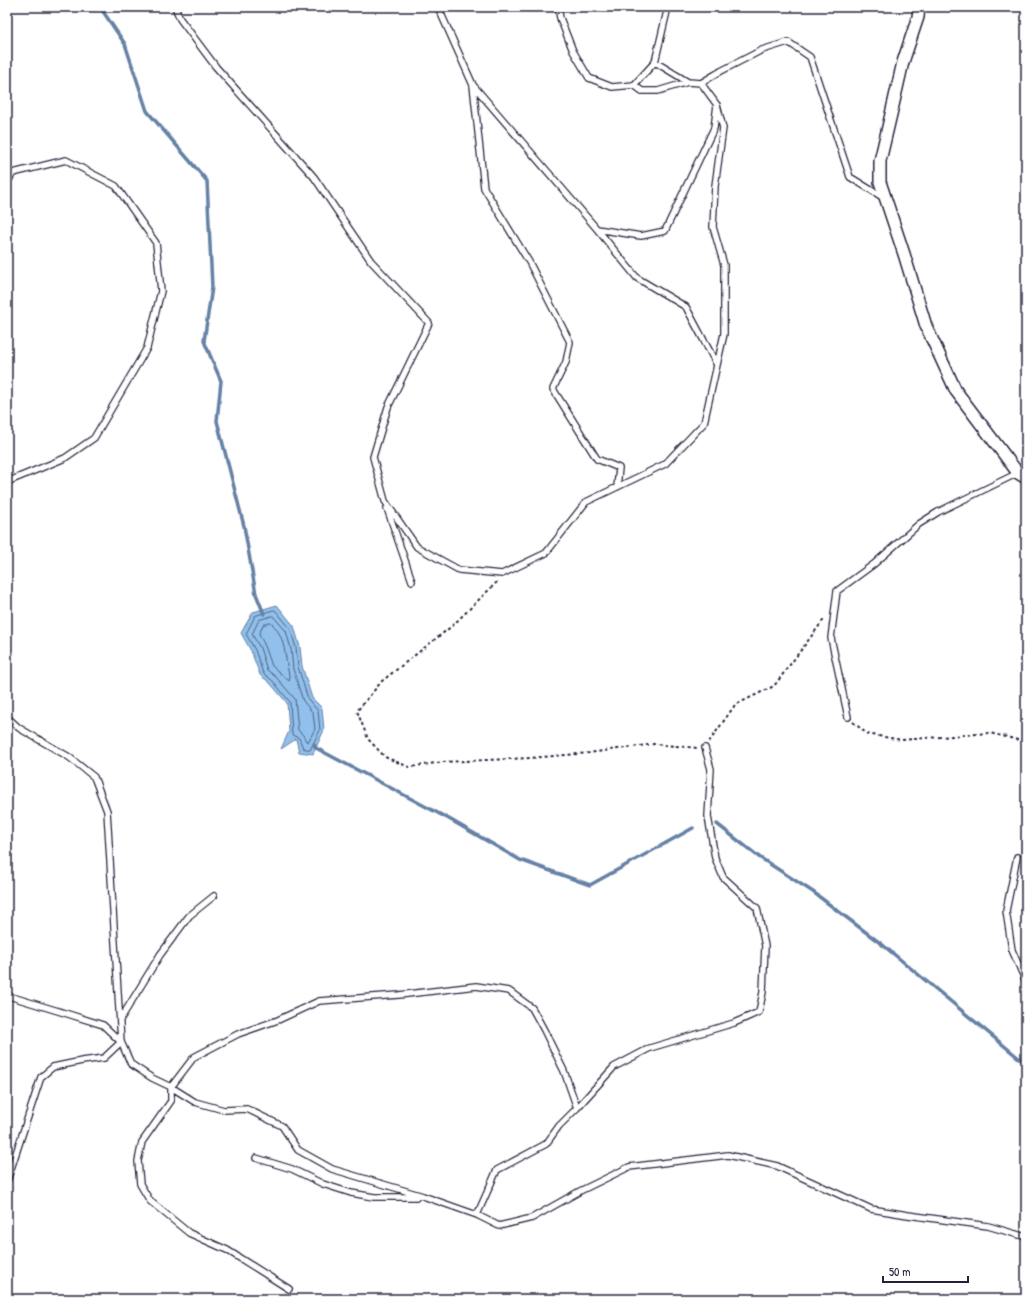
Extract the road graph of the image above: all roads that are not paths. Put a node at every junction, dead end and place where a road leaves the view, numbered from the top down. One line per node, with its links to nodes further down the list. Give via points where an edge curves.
1 (175, 7): 19 (lane, via 180,19 216,67 314,177 371,261 429,323 388,407 374,457)
2 (438, 7): 9 (lane)
3 (558, 7): 10 (lane, via 573,51 589,78 612,87)
4 (668, 7): 6 (lane)
5 (919, 7): 13 (street, via 903,62 880,161 880,182)
6 (655, 62): 7 (lane); 10 (lane)
7 (688, 82): 8 (lane); 10 (lane, via 658,91 642,91)
8 (701, 83): 11 (lane); 13 (lane, via 762,50 788,42 810,57 850,177)
9 (473, 85): 14 (lane); 18 (lane, via 484,188 528,262 570,342 566,362 553,389 597,459 619,468)
10 (634, 85)
11 (717, 105): 14 (lane, via 714,128 665,231 641,236); 15 (lane, via 723,128 715,186 713,227 724,265 725,301 724,334)
12 (7, 183): 17 (lane, via 13,173 66,160 116,186 156,243 161,291 147,348 94,438 65,458)
13 (886, 199): 16 (street, via 926,326 956,391)
14 (597, 229): 15 (lane, via 637,278 686,307)
15 (717, 365): 18 (lane, via 704,423 665,464)
16 (1022, 476): 22 (lane, via 938,512 919,524 874,564 837,591 831,638)
17 (7, 482)
18 (617, 487): 19 (lane, via 586,502 546,553 502,574 459,570 417,547)
19 (384, 501): 20 (lane)
20 (412, 581)
21 (7, 717): 28 (lane, via 19,728 69,757 94,777 106,811)
22 (848, 717)
23 (705, 748): 31 (lane, via 711,769 708,816 715,858 723,878 757,908 765,946 763,992 759,1012 734,1023 650,1048 614,1066)
24 (1017, 857): 26 (lane, via 1006,912 1012,950)
25 (214, 896): 28 (lane, via 189,916 160,955)
26 (1026, 982)
27 (7, 997): 29 (lane, via 103,1025)
28 (120, 1020): 29 (lane)
29 (121, 1042): 30 (lane, via 131,1064); 33 (lane, via 104,1058 53,1066 41,1077)
30 (171, 1087): 31 (lane, via 194,1057 238,1034 278,1020 319,1001 399,996 476,986 509,991 532,1008 564,1071); 34 (lane, via 195,1102 224,1110 247,1109 282,1126 298,1150 332,1170); 37 (lane, via 171,1102 142,1142 138,1161 140,1184 150,1201 189,1233 227,1250)
31 (577, 1108): 35 (lane, via 546,1144 497,1170)
32 (256, 1158): 34 (lane, via 292,1169 323,1184 351,1193 374,1198)
33 (7, 1181)
34 (423, 1196): 35 (lane)
35 (477, 1215): 36 (lane, via 499,1226 532,1218 629,1167 728,1155 777,1166 871,1209 988,1226)
36 (1026, 1237)
37 (289, 1289)

